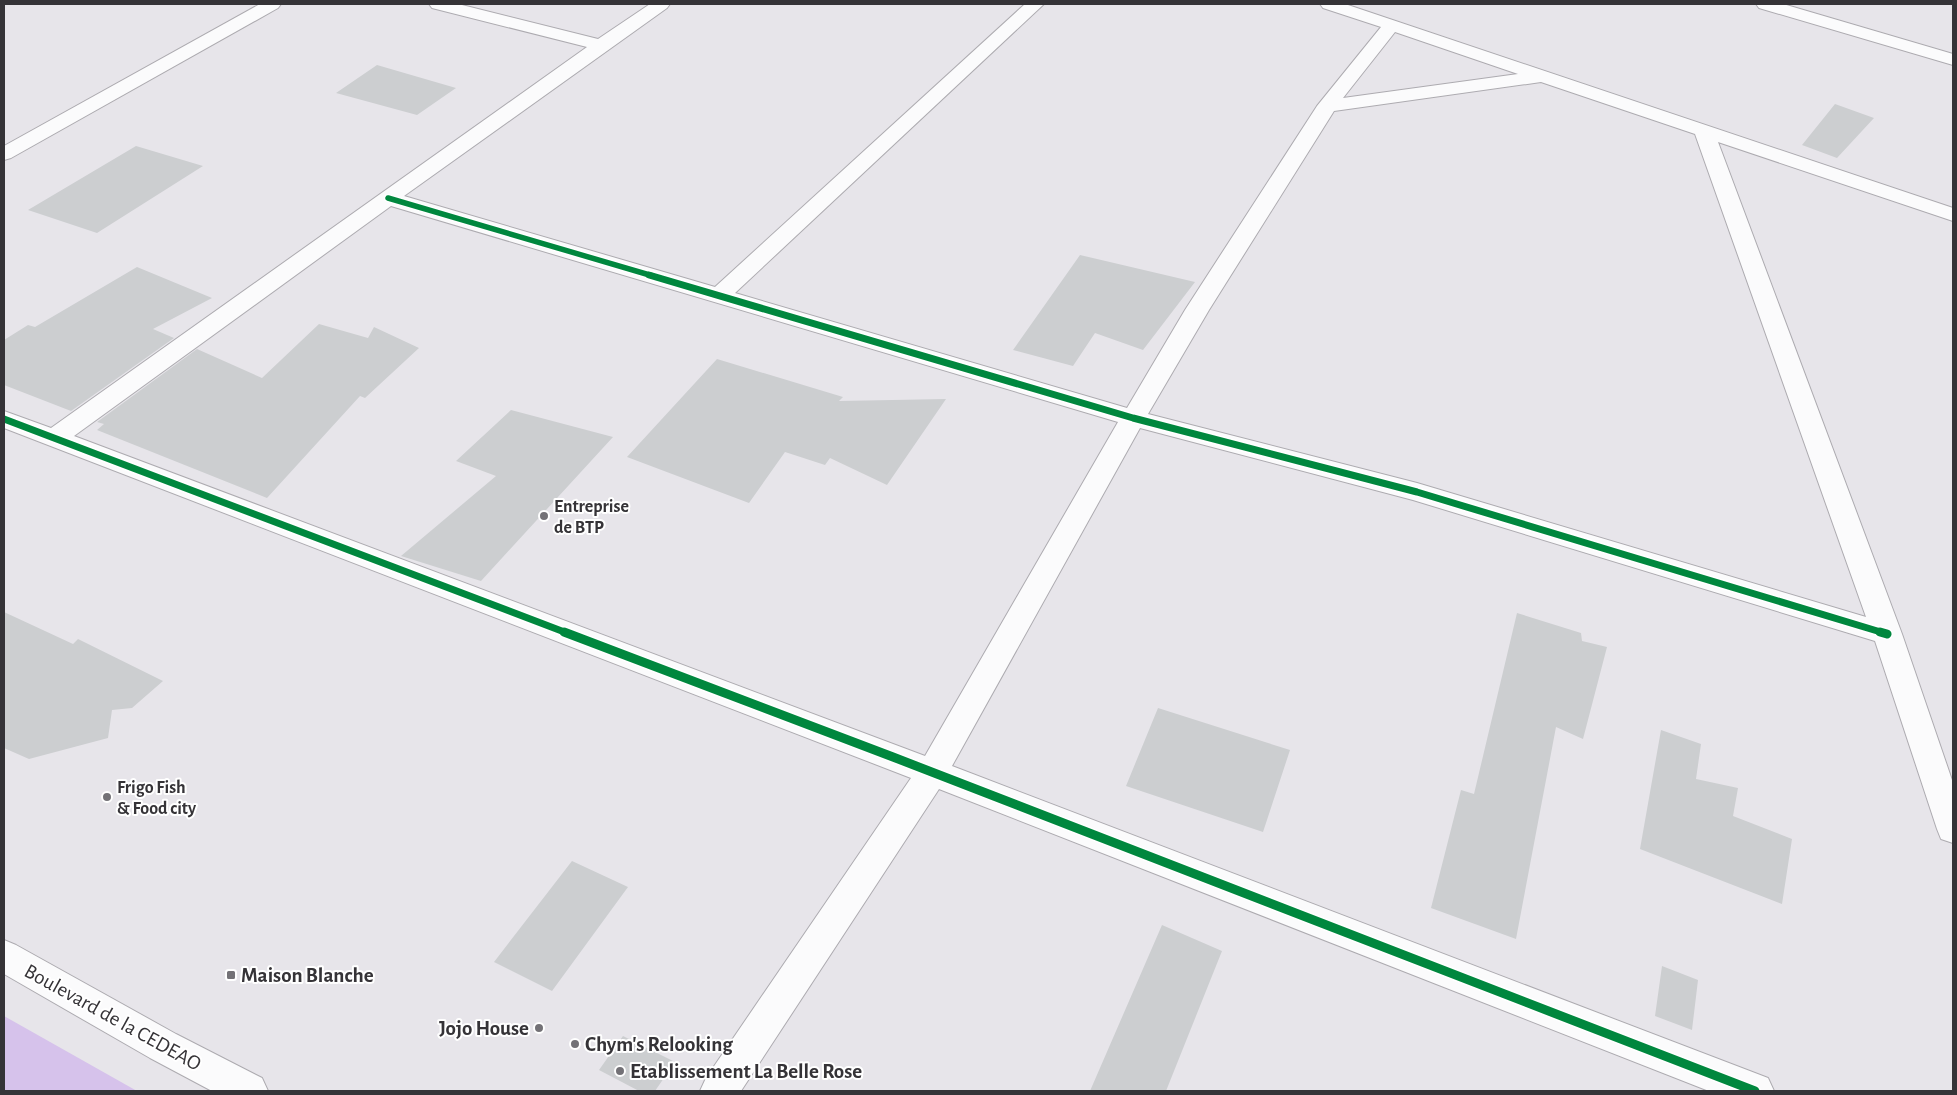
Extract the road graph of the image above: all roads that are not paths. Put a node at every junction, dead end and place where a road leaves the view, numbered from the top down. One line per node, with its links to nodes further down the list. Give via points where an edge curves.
1 (272, 4): 13 (street)
2 (438, 4): 8 (street)
3 (661, 4): 8 (street)
4 (1035, 4): 16 (street)
5 (1329, 4): 7 (street)
6 (1765, 4): 9 (street)
7 (1392, 25): 10 (street); 11 (street)
8 (601, 45): 14 (street)
9 (1953, 60)
10 (1544, 77): 11 (street); 12 (street)
11 (1327, 106): 17 (street, via 1197,310)
12 (1704, 131): 15 (street); 20 (street)
13 (4, 154)
14 (388, 198): 16 (street); 19 (street)
15 (1953, 216)
16 (720, 295): 17 (street)
17 (1133, 418): 20 (street, via 1416,492); 21 (street)
18 (4, 419): 19 (street)
19 (54, 438): 21 (street)
20 (1887, 634): 22 (street)
21 (932, 772): 25 (street); 26 (street)
22 (1953, 829)
23 (4, 956): 24 (street, Boulevard de la CEDEAO)
24 (250, 1091)
25 (719, 1091)
26 (1755, 1091)

